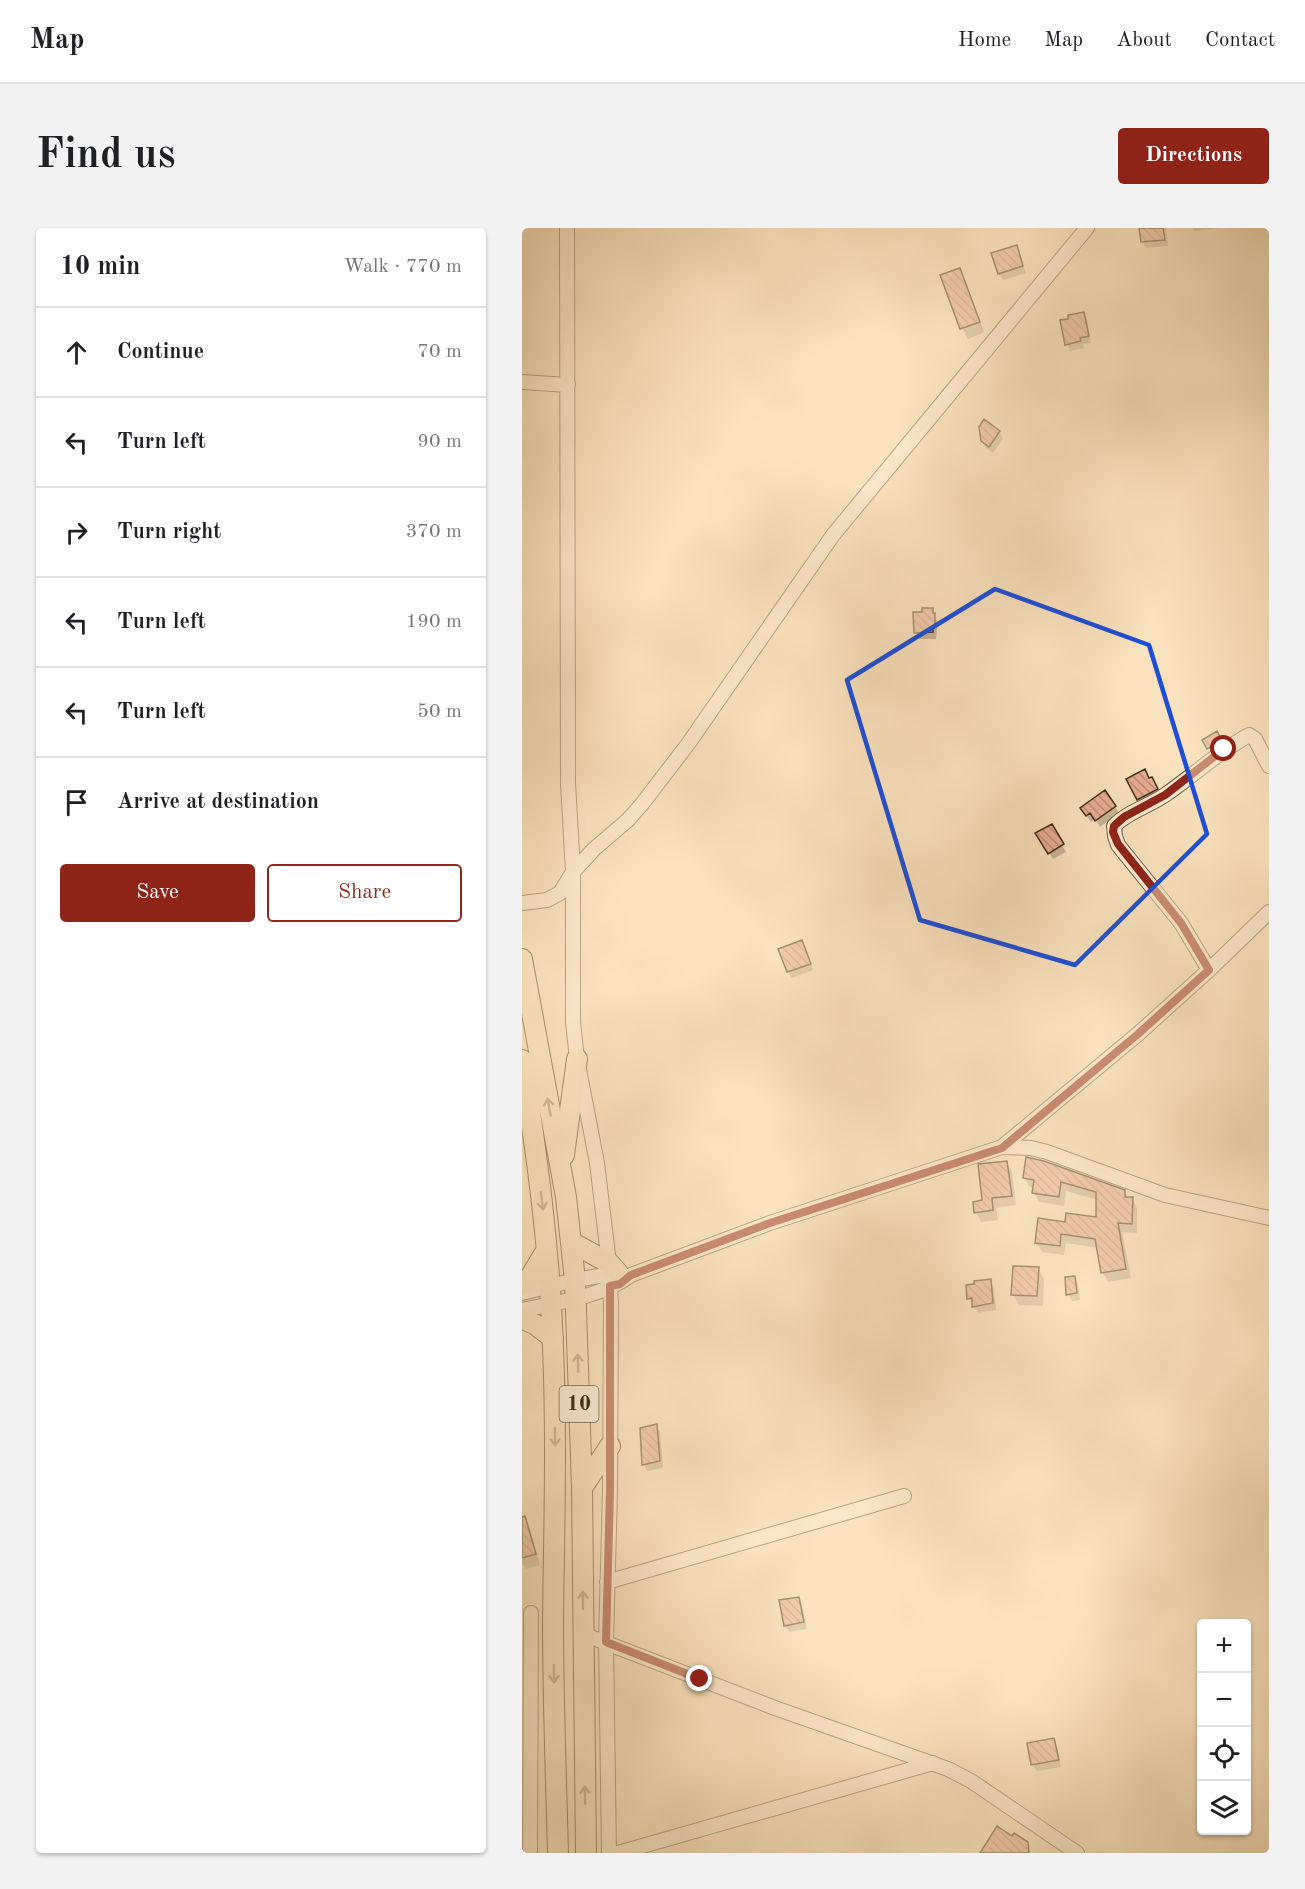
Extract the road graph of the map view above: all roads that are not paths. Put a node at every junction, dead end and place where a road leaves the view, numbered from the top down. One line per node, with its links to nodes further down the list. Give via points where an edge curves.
1 (567, 228): 4 (street)
2 (1087, 228): 6 (street, via 833,535 664,777 628,820)
3 (522, 382): 4 (street)
4 (568, 385): 6 (street, via 568,772)
5 (1269, 766): 10 (street, via 1249,735 1114,826 1118,844 1181,923)
6 (573, 872): 7 (street, via 556,896); 12 (street)
7 (522, 903)
8 (1269, 912): 10 (street)
9 (522, 959): 15 (highway, 10, one-way to 9)
10 (1209, 970): 14 (street)
11 (522, 1059): 13 (highway, 10)
12 (577, 1059): 15 (highway); 19 (street)
13 (529, 1145): 18 (highway, 10, one-way to 18)
14 (1002, 1148): 16 (street, via 1047,1152 1165,1194); 19 (street)
15 (561, 1172): 17 (highway, 10)
16 (1269, 1218)
17 (571, 1242): 19 (highway); 21 (highway, 10)
18 (546, 1251): 20 (highway); 23 (highway, 10)
19 (615, 1274): 21 (street); 27 (street, via 611,1304)
20 (522, 1285)
21 (575, 1289): 23 (street); 28 (highway, 10, one-way to 21)
22 (522, 1293): 23 (street)
23 (550, 1295): 24 (street); 26 (highway, 10)
24 (522, 1310)
25 (522, 1317): 26 (highway)
26 (553, 1338): 32 (highway, 10, one-way to 32)
27 (610, 1446): 28 (highway); 30 (street)
28 (582, 1488): 33 (highway, 10, one-way to 28)
29 (904, 1496): 30 (street)
30 (607, 1582): 34 (street)
31 (526, 1612): 32 (street); 36 (street)
32 (553, 1622): 37 (highway, 10, one-way to 37)
33 (583, 1634): 34 (street); 38 (highway, 10, one-way to 33)
34 (606, 1642): 35 (street); 39 (street)
35 (933, 1763): 40 (street); 41 (street, via 971,1781)
36 (530, 1853)
37 (558, 1853)
38 (586, 1853)
39 (609, 1853)
40 (618, 1853)
41 (1077, 1853)

